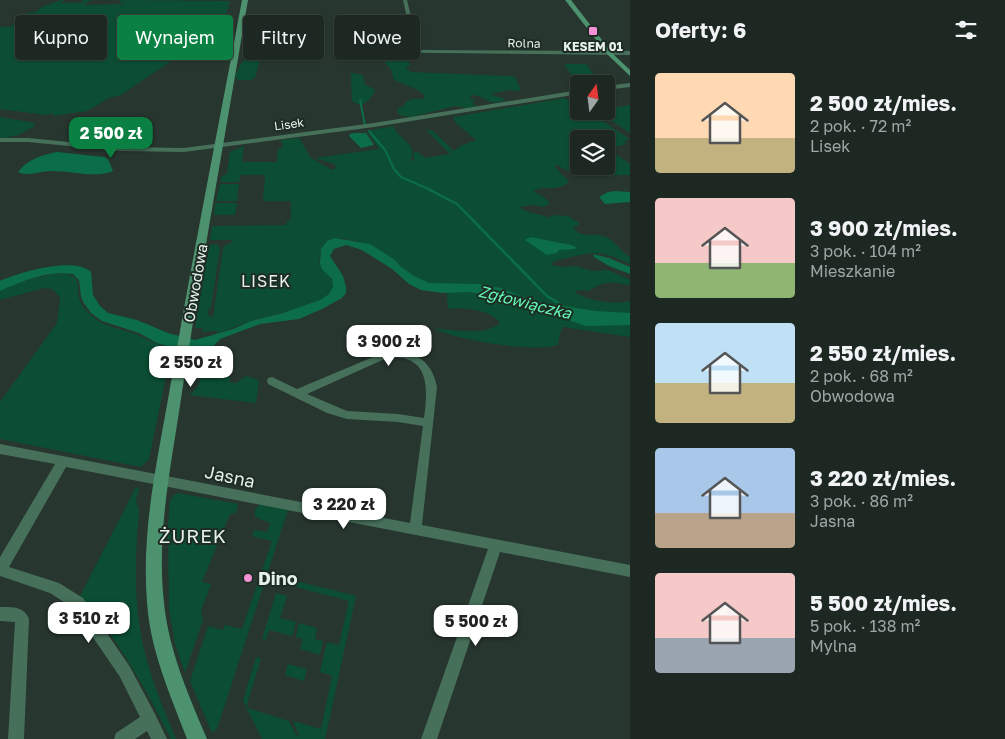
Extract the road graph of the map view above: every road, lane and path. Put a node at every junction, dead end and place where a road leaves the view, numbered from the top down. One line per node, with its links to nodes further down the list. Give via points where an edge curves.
1 (245, 0): 13 (street, Obwodowa)
2 (405, 0): 4 (street)
3 (568, 0): 7 (street)
4 (408, 15)
5 (420, 52): 7 (street, Rolna)
6 (630, 53): 7 (street, Rolna)
7 (610, 54): 8 (street)
8 (630, 74)
9 (630, 85): 10 (street)
10 (615, 87)
11 (570, 93): 13 (street, Lisek)
12 (0, 140): 13 (street, Lisek, via 139,150)
13 (220, 146): 19 (street, Obwodowa)
14 (272, 381): 15 (street)
15 (297, 394): 16 (street, via 348,415); 16 (street, via 384,356 402,354 418,361 431,376 433,384)
16 (428, 423): 20 (street)
17 (0, 449): 18 (street, Jasna)
18 (63, 462): 19 (street, Jasna); 22 (street)
19 (161, 480): 20 (street, Jasna); 29 (street, Obwodowa, via 154,529 155,601 160,638)
20 (415, 529): 21 (street, Jasna)
21 (496, 546): 23 (street, Jasna); 30 (street)
22 (0, 570): 25 (street, via 54,588 78,603 125,672)
23 (630, 571)
24 (0, 614): 26 (street, via 16,614 22,619)
25 (150, 719): 27 (street); 28 (street)
26 (16, 739)
27 (122, 739)
28 (159, 739)
29 (197, 739)
30 (429, 739)

